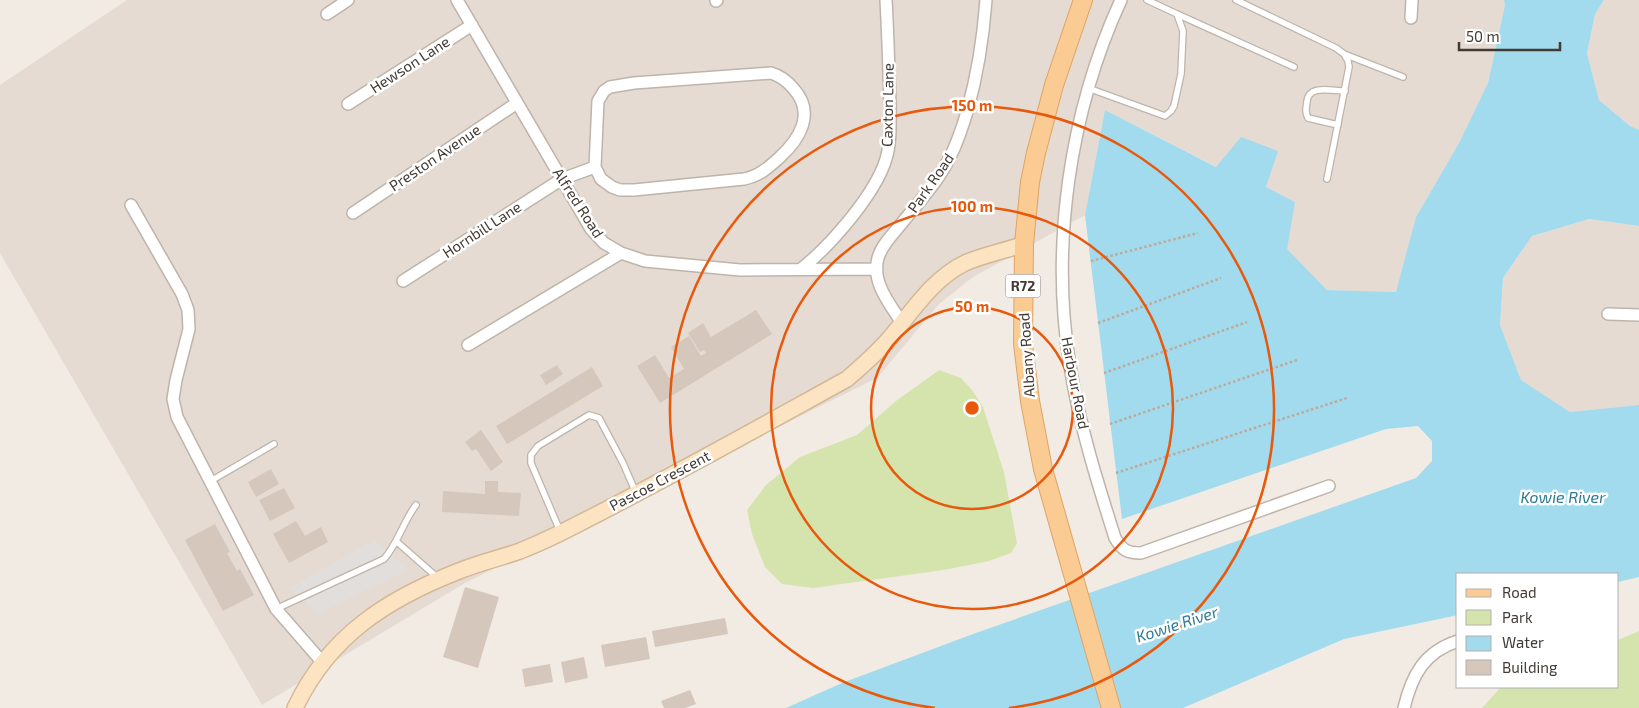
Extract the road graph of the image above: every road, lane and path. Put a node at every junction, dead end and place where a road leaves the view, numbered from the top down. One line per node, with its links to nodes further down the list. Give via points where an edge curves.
1 (348, 0): 10 (street)
2 (457, 0): 13 (street, Alfred Road)
3 (886, 0): 31 (street, Caxton Lane, via 890,130 887,158 877,181 855,212 830,244)
4 (986, 0): 32 (street, Park Road, via 977,77 957,144 936,181 882,249)
5 (1083, 0): 28 (main road, Albany Road / R72, via 1054,85 1036,153)
6 (1121, 0): 17 (street, Harbour Road)
7 (1147, 0): 11 (lane)
8 (1236, 0): 14 (lane)
9 (1412, 0): 12 (street)
10 (327, 14)
11 (1177, 14): 15 (lane); 17 (lane, via 1183,31 1181,74 1176,98 1171,111 1165,116)
12 (1411, 18)
13 (472, 25): 19 (street, Alfred Road); 20 (street, Hewson Lane)
14 (1344, 54): 16 (lane); 18 (lane, via 1350,67)
15 (1294, 67)
16 (1403, 78)
17 (1088, 88): 48 (street, Harbour Road, via 1071,165 1065,223 1062,269 1065,328 1087,444 1115,538 1121,548 1129,553 1141,553)
18 (1345, 92): 21 (lane); 21 (lane, via 1316,90 1307,96 1308,118)
19 (518, 103): 23 (street, Alfred Road); 26 (street, Preston Avenue)
20 (348, 104)
21 (1338, 125): 24 (lane)
22 (595, 167): 22 (street, via 601,179 620,190 752,178 796,141 804,124 802,104 797,92 772,73 610,87 598,101); 23 (street, Hornbill Lane)
23 (562, 179): 29 (street, Alfred Road, via 598,238); 34 (street, Hornbill Lane)
24 (1327, 179)
25 (132, 205): 47 (street, via 188,310 189,329 173,399 177,417)
26 (354, 213)
27 (1198, 233): 30 (path)
28 (1024, 244): 38 (street, Pascoe Crescent, via 965,263 952,271 921,298); 58 (main road, Albany Road / R72, via 1024,344 1030,401 1043,469)
29 (621, 253): 31 (street, Alfred Road, via 645,261 740,270); 40 (street)
30 (1091, 261)
31 (801, 269): 32 (street, Alfred Road)
32 (877, 269): 38 (street, via 882,290)
33 (1222, 278): 39 (path)
34 (403, 281)
35 (1608, 314): 36 (street)
36 (1639, 315)
37 (1248, 322): 42 (path)
38 (902, 323): 49 (street, Pascoe Crescent, via 876,354 847,379)
39 (1098, 323)
40 (468, 344)
41 (1297, 360): 44 (path)
42 (1104, 373)
43 (1348, 398): 46 (path)
44 (1110, 424)
45 (274, 444): 47 (lane)
46 (1116, 473)
47 (209, 482): 54 (street)
48 (1329, 486)
49 (637, 494): 51 (street, Pascoe Crescent); 51 (lane, via 598,418 589,415 538,446 531,455 531,463)
50 (416, 505): 52 (lane, via 407,516)
51 (560, 533): 53 (street, Pascoe Crescent, via 518,552)
52 (397, 542): 53 (lane); 54 (lane, via 384,559)
53 (440, 579): 56 (street, Pascoe Crescent, via 396,600 366,620)
54 (276, 609): 56 (street)
55 (1456, 642): 59 (street, via 1426,659 1414,679)
56 (322, 663): 57 (street, Pascoe Crescent)
57 (295, 708)
58 (1111, 708)
59 (1404, 708)

